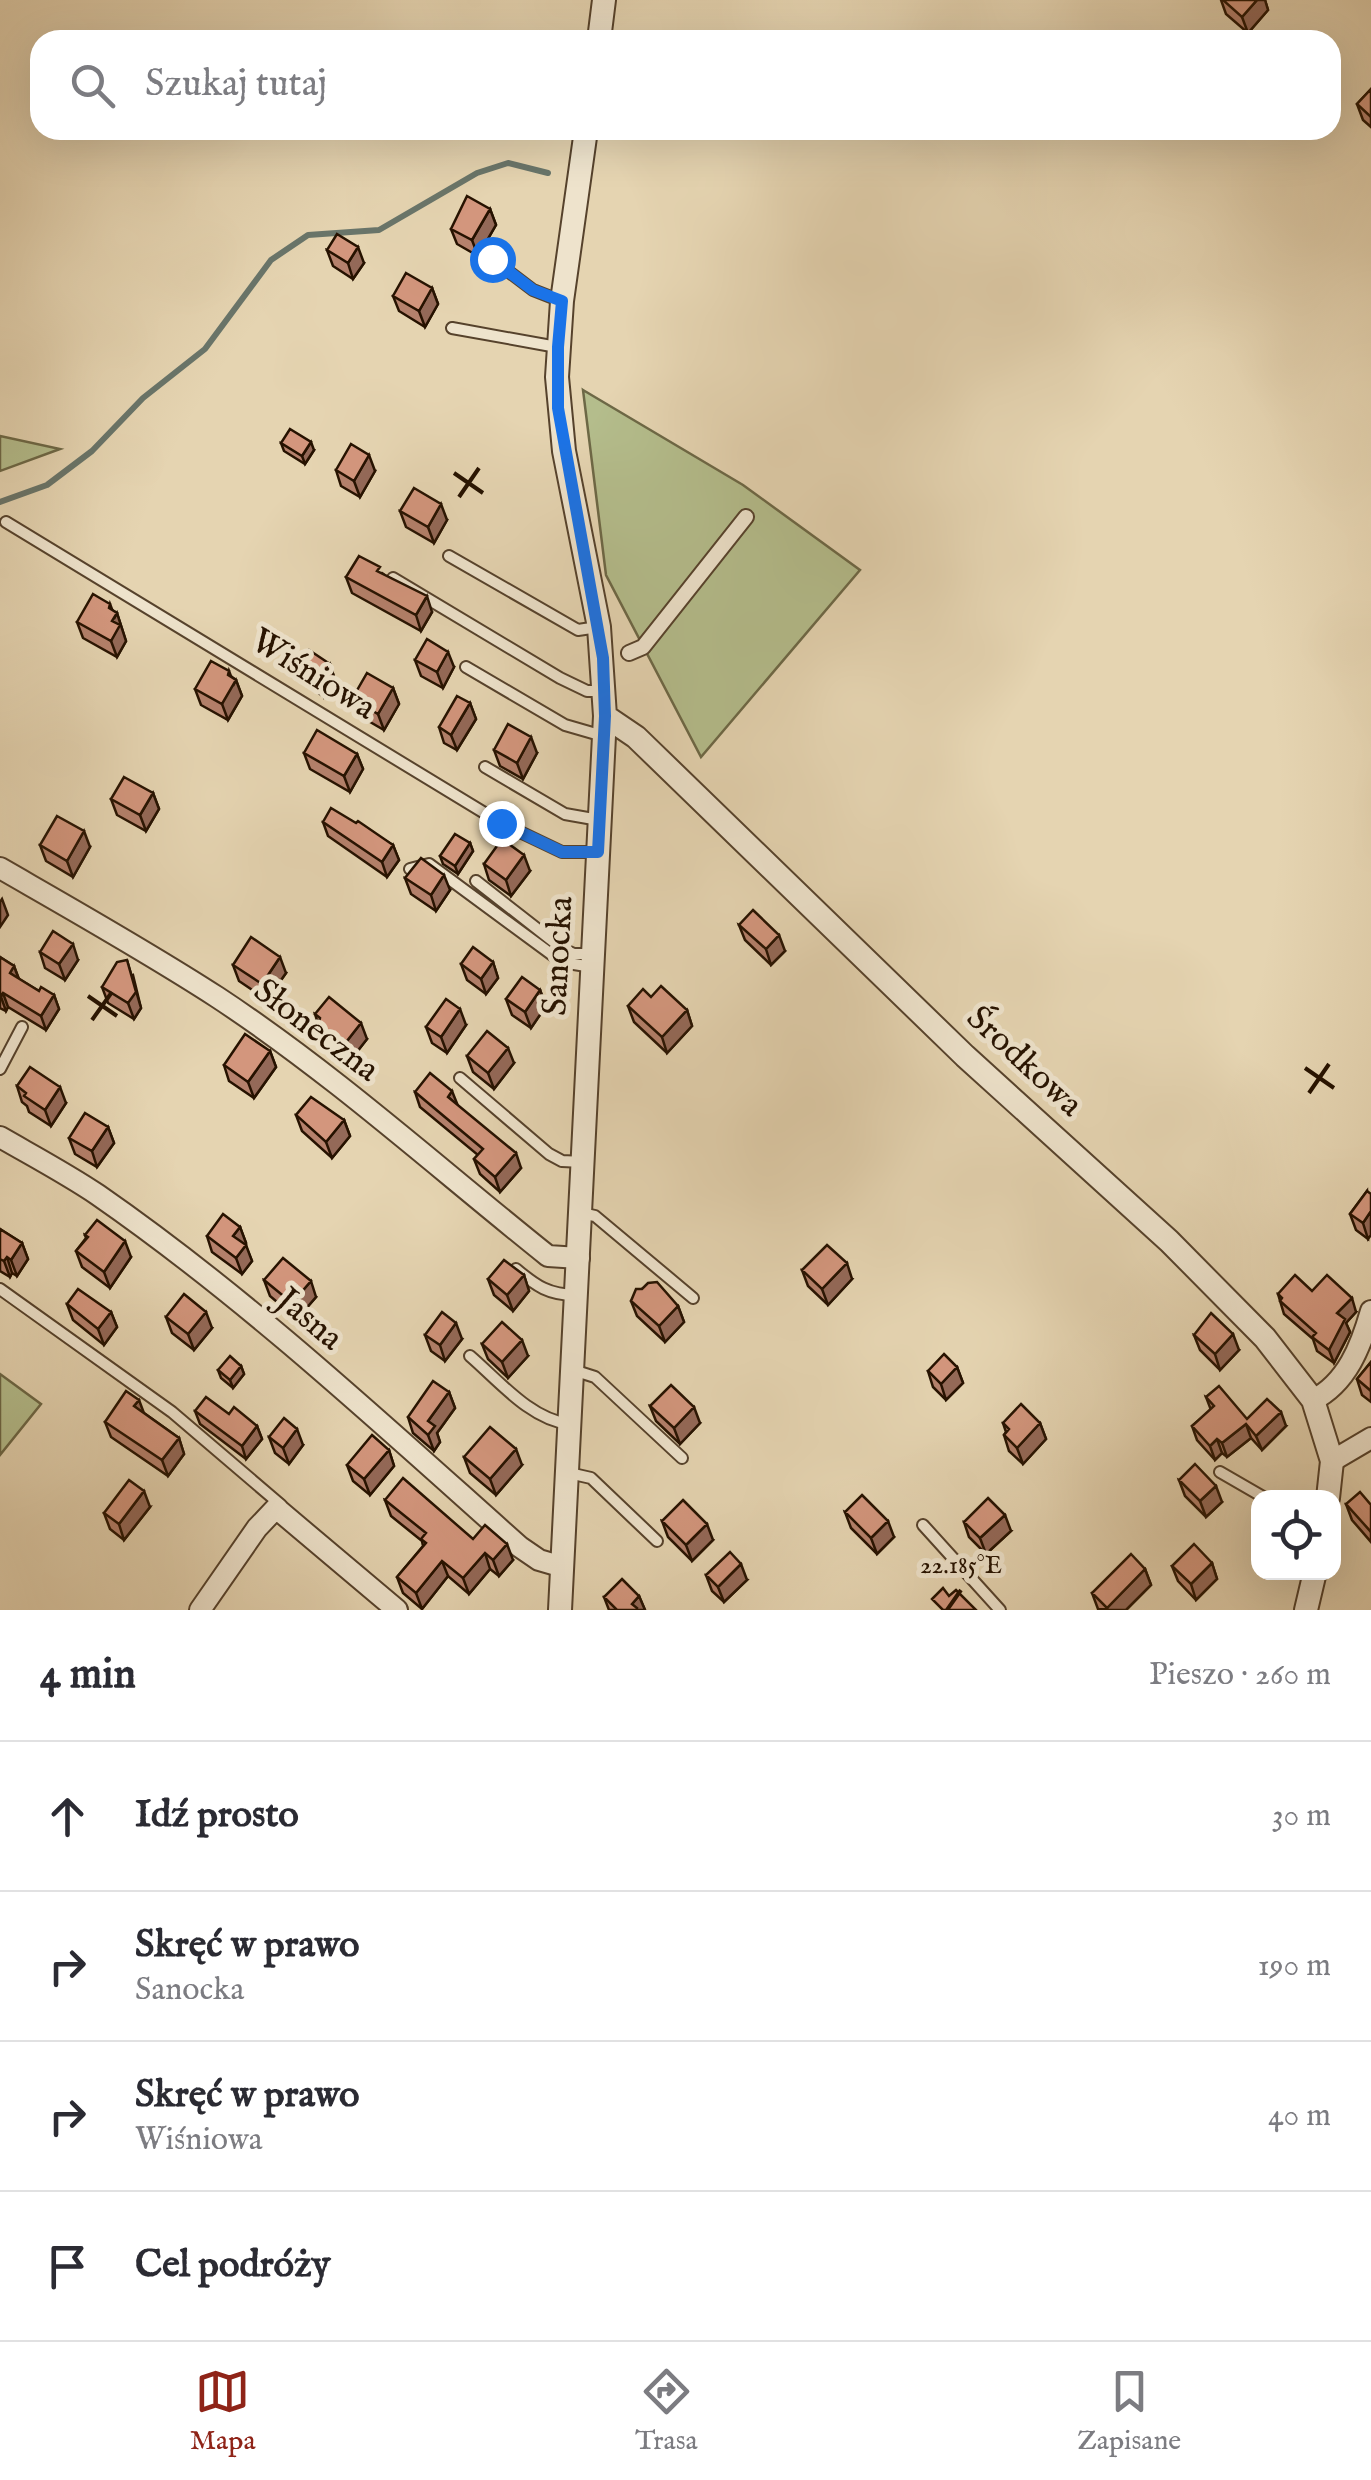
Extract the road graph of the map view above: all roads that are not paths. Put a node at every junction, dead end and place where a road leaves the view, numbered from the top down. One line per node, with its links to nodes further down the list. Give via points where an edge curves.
1 (604, 0): 2 (street)
2 (600, 30)
3 (585, 140): 5 (street, Sanocka)
4 (492, 259): 5 (lane, via 533,290)
5 (562, 301): 7 (street, Sanocka)
6 (452, 328): 7 (lane)
7 (558, 347): 12 (street, Sanocka, via 558,408)
8 (746, 516): 13 (street, via 643,646)
9 (6, 522): 19 (lane, Wiśniowa, via 501,823 562,852)
10 (449, 556): 12 (lane, via 578,630)
11 (392, 578): 15 (lane, via 560,678 588,691)
12 (599, 627): 15 (street, Sanocka)
13 (629, 653)
14 (466, 667): 16 (lane, via 565,725)
15 (604, 690): 16 (street, Sanocka)
16 (605, 726): 18 (street, Sanocka); 38 (street, Środkowa, via 636,737 965,1056 1169,1241 1266,1338)
17 (485, 767): 18 (lane, via 566,814)
18 (600, 820): 19 (street, Sanocka)
19 (598, 852): 23 (street, Sanocka)
20 (0, 868): 30 (street, Słoneczna, via 218,998 548,1256)
21 (410, 869): 23 (lane, via 429,864 562,962)
22 (476, 882): 23 (lane, via 564,950)
23 (593, 961): 28 (street, Sanocka)
24 (22, 1027): 25 (lane)
25 (0, 1069)
26 (460, 1078): 28 (lane, via 550,1154)
27 (0, 1136): 50 (street, Jasna, via 168,1246 520,1547)
28 (584, 1162): 29 (street, Sanocka)
29 (581, 1212): 30 (street, Sanocka); 34 (lane, via 596,1216)
30 (579, 1258): 33 (street, Sanocka)
31 (506, 1261): 33 (lane, via 541,1290)
32 (0, 1289): 47 (lane, via 172,1412 282,1504)
33 (577, 1295): 37 (street, Sanocka)
34 (693, 1298)
35 (1371, 1311): 38 (street, via 1339,1380)
36 (470, 1356): 39 (lane, via 534,1411)
37 (573, 1370): 39 (street, Sanocka); 41 (lane, via 595,1376)
38 (1313, 1400): 42 (street, Środkowa)
39 (570, 1424): 43 (street, Sanocka)
40 (1369, 1442): 42 (street)
41 (682, 1458)
42 (1332, 1462): 46 (street, Środkowa)
43 (568, 1472): 49 (lane, via 591,1478); 50 (street, Sanocka)
44 (1220, 1472): 45 (lane)
45 (1251, 1490)
46 (1329, 1490)
47 (276, 1508): 52 (street); 53 (street)
48 (923, 1525): 55 (lane)
49 (657, 1542)
50 (563, 1567): 54 (street, Sanocka)
51 (1313, 1580): 56 (street)
52 (200, 1610)
53 (397, 1610)
54 (560, 1610)
55 (1000, 1610)
56 (1306, 1610)

